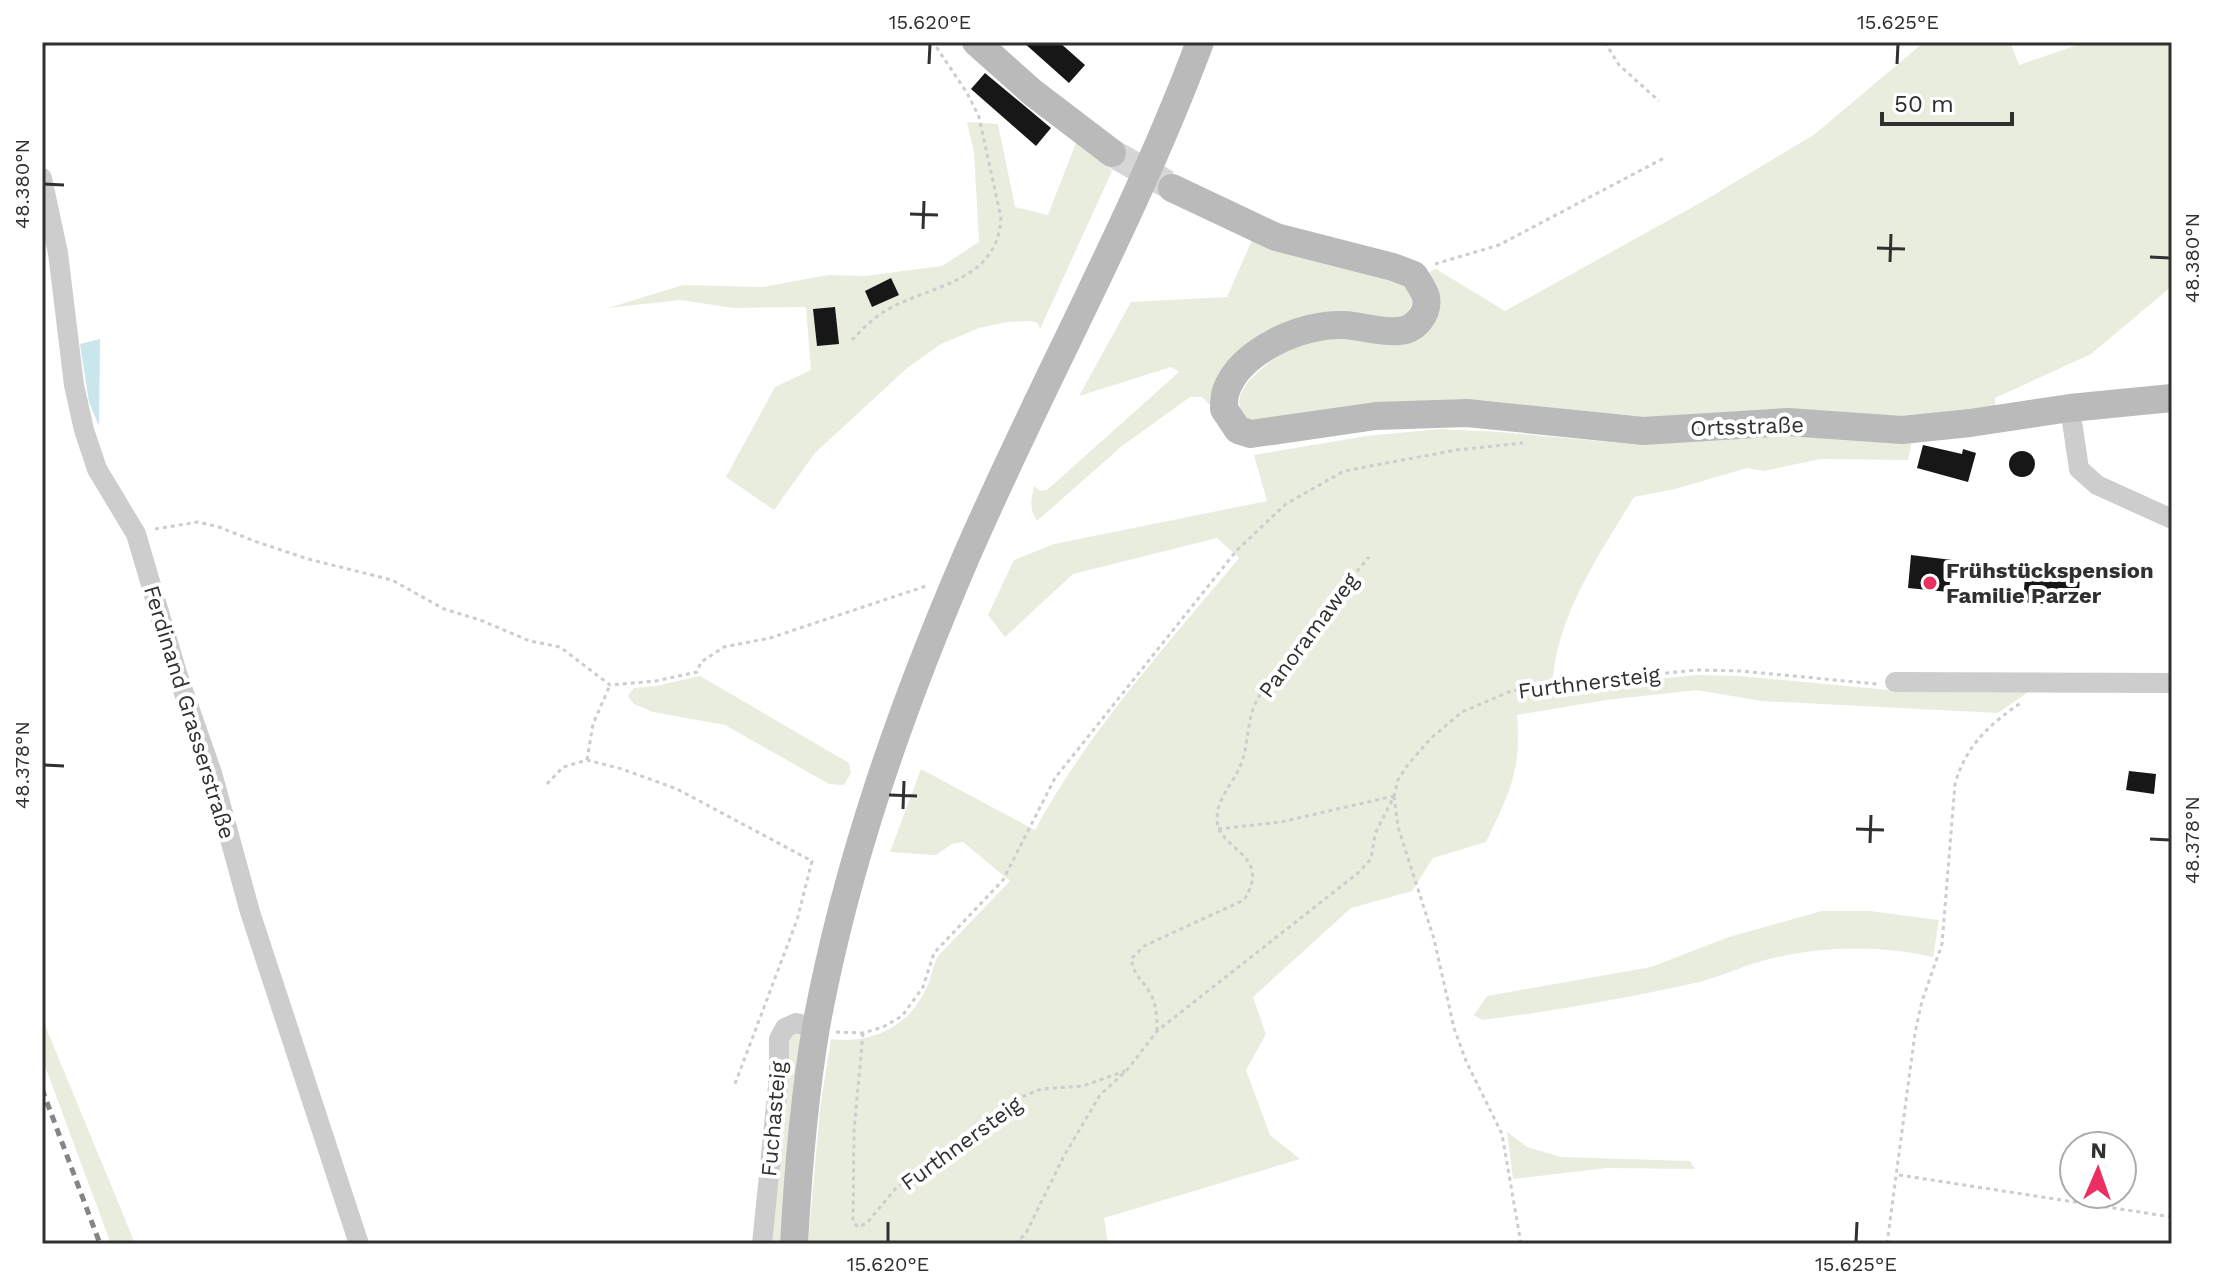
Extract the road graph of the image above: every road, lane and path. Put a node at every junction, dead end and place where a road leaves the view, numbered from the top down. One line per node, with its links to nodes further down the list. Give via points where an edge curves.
1 (58, 42): 6 (path)
2 (933, 42): 13 (path, via 979,117 1000,234 980,265 955,282 876,317)
3 (976, 42): 8 (street)
4 (1200, 42): 29 (street, via 1109,253 967,554 903,713 850,875)
5 (1605, 42): 7 (path, via 1619,65)
6 (42, 46)
7 (1659, 101)
8 (1112, 153)
9 (1664, 158): 12 (path, via 1499,245 1423,267)
10 (42, 178): 18 (street, Ferdinand Grasserstraße, via 84,430 97,469)
11 (1172, 188): 12 (street, via 1276,237)
12 (1414, 275): 15 (street, Ortsstraße, via 1426,297 1418,323 1402,331 1313,327 1258,353 1226,391 1224,409 1238,430 1251,434 1376,416 1467,413 1643,431 1788,422 1902,430)
13 (852, 340)
14 (2172, 398): 15 (street, Ortsstraße)
15 (2070, 408): 17 (street, via 2079,469 2097,485)
16 (1534, 442): 31 (path, via 1344,471 1286,504 1237,550 1055,778 1003,880 934,953 914,1001 902,1016)
17 (2172, 519)
18 (136, 534): 23 (path, via 198,522 392,580 444,609 560,647); 36 (street, Ferdinand Grasserstraße, via 250,912)
19 (1369, 557): 28 (path, Panoramaweg, via 1257,700 1246,749 1221,799)
20 (926, 586): 23 (path, via 770,638 724,647 701,662 697,672)
21 (1895, 682): 22 (street); 27 (path, Furthnersteig, via 1697,670 1511,691 1462,712 1431,738 1398,780)
22 (2172, 683)
23 (610, 685): 25 (path, via 593,724)
24 (2024, 701): 34 (path, via 1978,737 1955,784 1942,944 1915,1033)
25 (587, 760): 26 (path, via 563,767); 33 (path, via 677,789 812,861 797,920)
26 (547, 784)
27 (1394, 796): 28 (path, via 1281,822); 30 (path, Furthnersteig, via 1375,834 1371,859 1358,873); 40 (path, via 1454,1028 1502,1134)
28 (1218, 829): 30 (path, via 1245,856 1253,872 1251,889 1244,900 1144,946 1131,959 1135,977 1149,992 1156,1011)
29 (816, 1028): 31 (path); 37 (street, Fuchasteig, via 796,1023 779,1039); 38 (street)
30 (1157, 1031): 32 (path)
31 (863, 1033): 32 (path, Furthnersteig, via 854,1131 853,1222 858,1227 896,1188 1012,1101 1041,1089 1083,1086)
32 (1128, 1069): 39 (path, via 1100,1095 1026,1233)
33 (735, 1084)
34 (1898, 1175): 35 (path); 41 (path)
35 (2172, 1217)
36 (359, 1244)
37 (762, 1244)
38 (794, 1244)
39 (1015, 1244)
40 (1521, 1244)
41 (1887, 1244)

